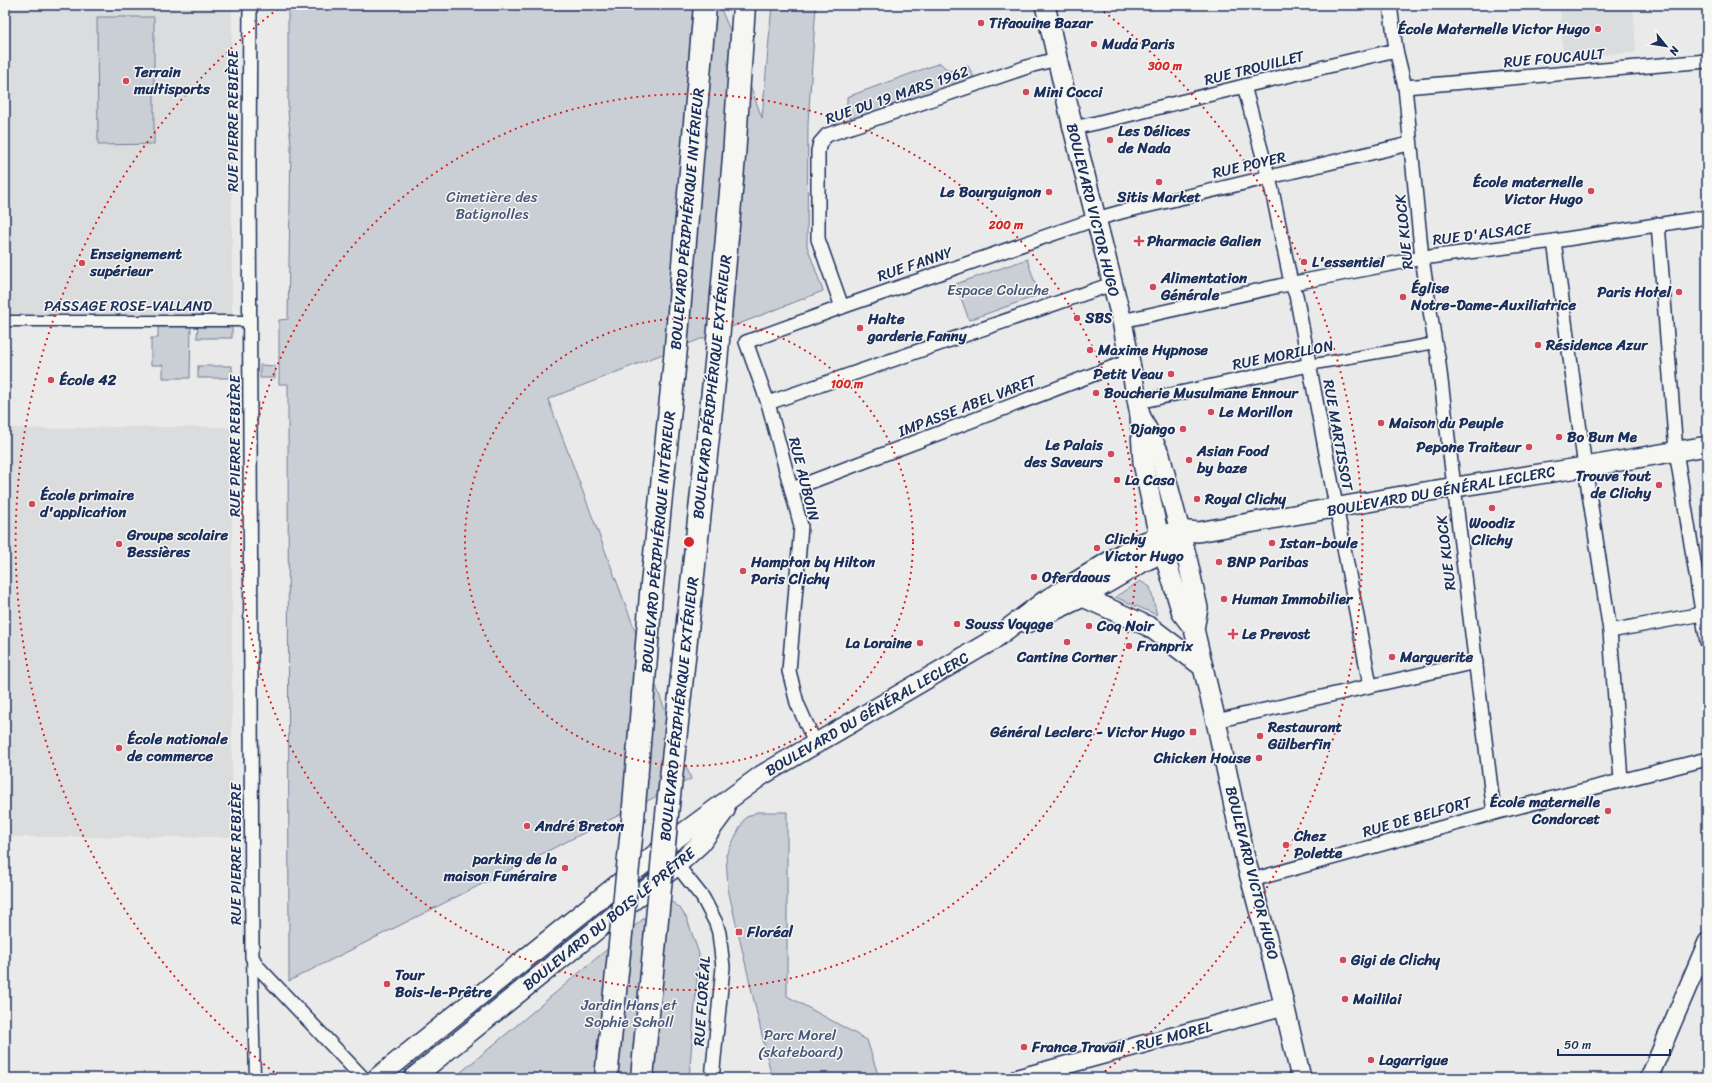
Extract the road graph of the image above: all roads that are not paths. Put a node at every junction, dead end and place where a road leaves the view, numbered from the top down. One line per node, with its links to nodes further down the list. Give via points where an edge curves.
1 (250, 5): 23 (street, RUE PIERRE REBIÈRE)
2 (705, 5): 64 (highway, BOULEVARD PÉRIPHÉRIQUE INTÉRIEUR, bridge, via 675,359)
3 (744, 5): 65 (highway, BOULEVARD PÉRIPHÉRIQUE EXTÉRIEUR, bridge, via 716,363 666,824)
4 (1045, 5): 7 (main road, BOULEVARD VICTOR HUGO)
5 (1390, 5): 6 (street, RUE KLOCK)
6 (1396, 50): 9 (street, RUE TROUILLET); 10 (street, RUE KLOCK)
7 (1056, 59): 11 (main road, BOULEVARD VICTOR HUGO); 21 (street, RUE DU 19 MARS 1962, via 1026,67 823,138 818,151 818,239)
8 (1707, 60): 10 (street, RUE FOUCAULT)
9 (1244, 86): 11 (street, RUE TROUILLET); 13 (street, RUE MARTISSOT)
10 (1404, 88): 12 (street, RUE KLOCK)
11 (1073, 128): 15 (main road, BOULEVARD VICTOR HUGO)
12 (1409, 144): 13 (street, RUE POYER); 18 (street, RUE KLOCK)
13 (1268, 177): 15 (street, RUE POYER); 19 (street, RUE MARTISSOT)
14 (1707, 217): 16 (street, RUE D'ALSACE)
15 (1096, 219): 20 (main road, BOULEVARD VICTOR HUGO); 21 (street, RUE FANNY)
16 (1658, 224): 17 (street, RUE D'ALSACE); 32 (street)
17 (1554, 241): 18 (street, RUE D'ALSACE); 33 (street)
18 (1422, 258): 19 (street, RUE D'ALSACE); 26 (street, RUE KLOCK)
19 (1291, 283): 24 (street, RUE D'ALSACE); 28 (street, RUE MARTISSOT, via 1296,295)
20 (1112, 284): 24 (main road, BOULEVARD VICTOR HUGO); 29 (street)
21 (842, 307): 25 (street, RUE FANNY)
22 (5, 321): 23 (street, PASSAGE ROSE-VALLAND)
23 (250, 321): 58 (street, RUE PIERRE REBIÈRE)
24 (1122, 321): 27 (main road, BOULEVARD VICTOR HUGO)
25 (746, 342): 29 (street, RUE AUBOIN)
26 (1435, 343): 28 (street, RUE MORILLON); 34 (street, RUE KLOCK)
27 (1129, 362): 30 (main road, BOULEVARD VICTOR HUGO); 35 (street, IMPASSE ABEL VARET)
28 (1309, 365): 30 (street, RUE MORILLON); 36 (street, RUE MARTISSOT)
29 (768, 403): 35 (street, RUE AUBOIN)
30 (1139, 408): 37 (main road, BOULEVARD VICTOR HUGO, via 1160,455); 38 (main road, BOULEVARD VICTOR HUGO, via 1143,463)
31 (1707, 446): 32 (main road, BOULEVARD DU GÉNÉRAL LECLERC)
32 (1676, 451): 33 (main road, BOULEVARD DU GÉNÉRAL LECLERC); 40 (street)
33 (1585, 467): 34 (main road, BOULEVARD DU GÉNÉRAL LECLERC); 42 (street)
34 (1454, 487): 36 (main road, BOULEVARD DU GÉNÉRAL LECLERC); 45 (street, RUE KLOCK)
35 (792, 489): 49 (street, RUE AUBOIN, via 801,526 789,671 797,703)
36 (1336, 509): 37 (main road, BOULEVARD DU GÉNÉRAL LECLERC); 47 (street, RUE MARTISSOT)
37 (1181, 537): 38 (main road, BOULEVARD DU GÉNÉRAL LECLERC); 41 (main road, BOULEVARD VICTOR HUGO, via 1198,608)
38 (1161, 544): 39 (main road, BOULEVARD DU GÉNÉRAL LECLERC); 41 (main road, BOULEVARD VICTOR HUGO, via 1182,613); 43 (main road, BOULEVARD DU GÉNÉRAL LECLERC, via 1136,545 1043,602)
39 (1083, 597): 43 (main road, BOULEVARD DU GÉNÉRAL LECLERC); 46 (main road, via 1150,627)
40 (1705, 614): 42 (street); 44 (street)
41 (1194, 628): 46 (main road, BOULEVARD VICTOR HUGO)
42 (1610, 631): 51 (street)
43 (1000, 636): 49 (main road, BOULEVARD DU GÉNÉRAL LECLERC)
44 (1707, 642)
45 (1476, 662): 47 (street); 53 (street, RUE KLOCK)
46 (1203, 667): 48 (main road, BOULEVARD VICTOR HUGO)
47 (1370, 686): 48 (street)
48 (1216, 721): 56 (main road, BOULEVARD VICTOR HUGO)
49 (815, 743): 52 (main road, BOULEVARD DU GÉNÉRAL LECLERC, via 762,775)
50 (1707, 759): 51 (street, RUE DE BELFORT)
51 (1621, 780): 53 (street, RUE DE BELFORT)
52 (736, 795): 54 (main road, BOULEVARD DU BOIS LE PRÊTRE); 55 (main road, BOULEVARD DU BOIS LE PRÊTRE, via 700,844)
53 (1494, 813): 56 (street, RUE DE BELFORT)
54 (663, 848): 55 (street, RUE FLORÉAL); 62 (main road, BOULEVARD DU BOIS LE PRÊTRE)
55 (678, 865): 63 (main road, BOULEVARD DU BOIS LE PRÊTRE); 66 (street, RUE FLORÉAL, via 702,898 719,933 723,967)
56 (1252, 880): 59 (main road, BOULEVARD VICTOR HUGO)
57 (1707, 942): 69 (street)
58 (252, 957): 60 (street, RUE PIERRE REBIÈRE); 61 (street, via 263,972)
59 (1284, 1006): 67 (street, RUE MOREL); 68 (main road, BOULEVARD VICTOR HUGO)
60 (255, 1078)
61 (363, 1078)
62 (377, 1078)
63 (413, 1078)
64 (606, 1078)
65 (642, 1078)
66 (712, 1078)
67 (1018, 1078)
68 (1301, 1078)
69 (1648, 1078)

